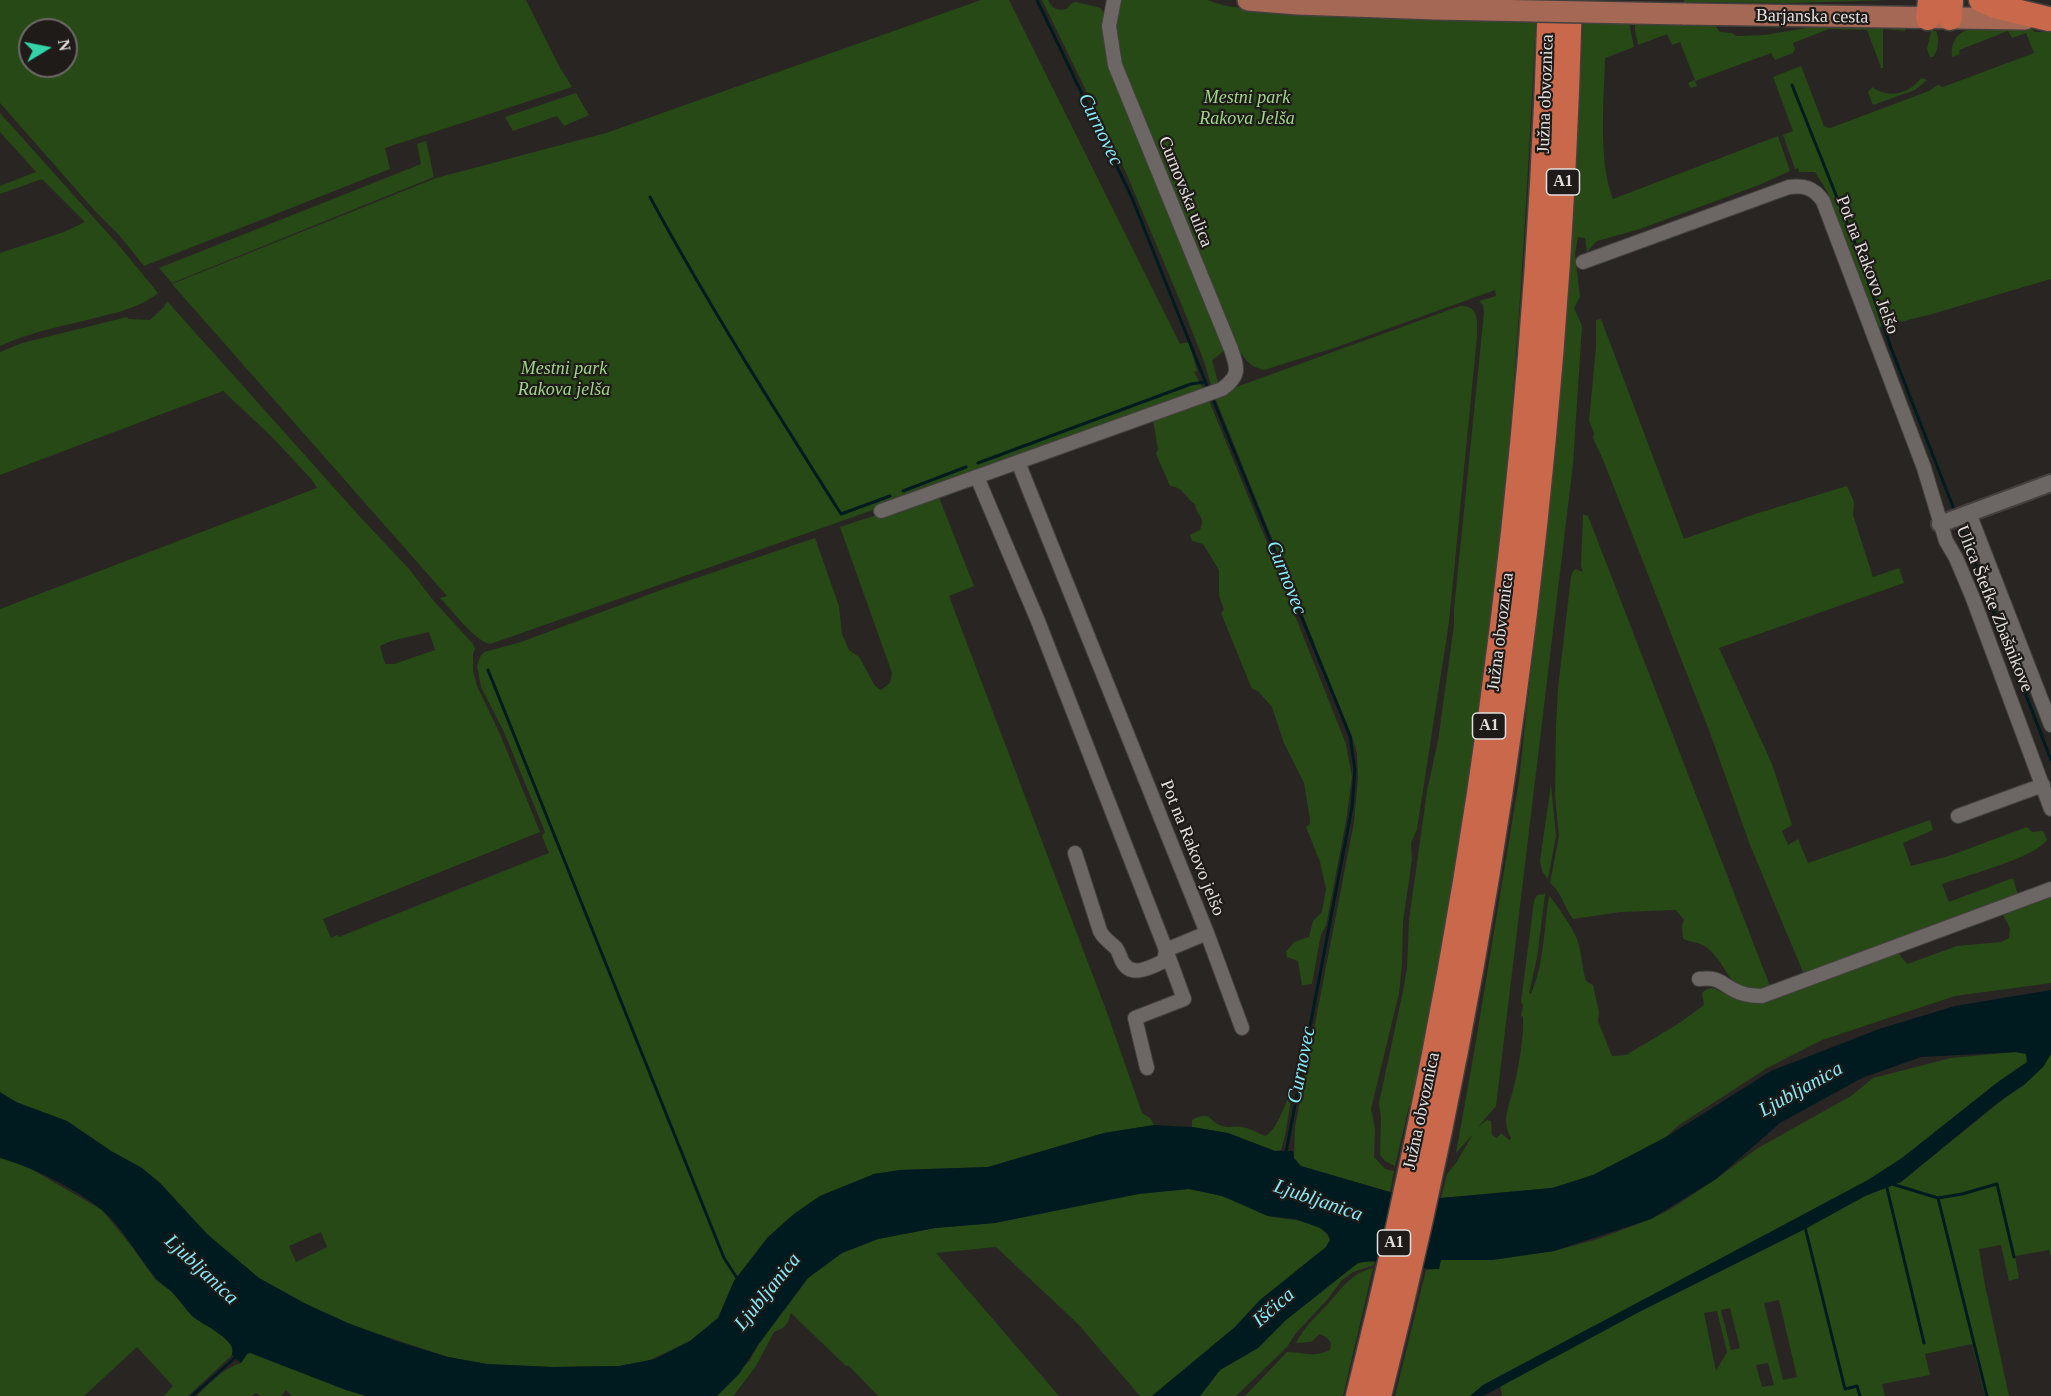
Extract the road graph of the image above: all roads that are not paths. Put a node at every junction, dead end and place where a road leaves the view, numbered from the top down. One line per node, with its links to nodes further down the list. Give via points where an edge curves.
1 (1114, 0): 10 (street, Curnovska ulica, via 1109,26 1117,73 1236,362 1236,373 1222,389)
2 (1248, 0): 6 (main road, Barjanska cesta, bridge, via 1684,15)
3 (1543, 0): 7 (highway)
4 (1550, 0): 7 (highway, Južna obvoznica / A1)
5 (1981, 0): 8 (highway)
6 (1940, 9): 8 (main road, Barjanska cesta)
7 (1566, 13): 26 (highway, Južna obvoznica / A1, via 1565,138 1557,277 1532,552 1506,750 1485,886)
8 (2050, 19)
9 (1583, 262): 14 (street, Pot na Rakovo Jelšo, via 1776,191 1798,186 1812,189 1823,201 1913,438)
10 (1018, 462): 11 (street); 21 (street, Pot na Rakovo jelšo)
11 (977, 477): 13 (street); 22 (street, via 1038,621)
12 (2051, 483): 14 (street)
13 (881, 511)
14 (1956, 518): 15 (street, Pot na Rakovo Jelšo); 16 (street, Ulica Štefke Zbašnikove, via 1946,541 1972,596)
15 (2051, 724)
16 (2043, 785): 17 (street, Ulica Štefke Zbašnikove); 18 (street)
17 (2051, 809)
18 (1958, 816)
19 (1075, 853): 22 (street, Pot na Rakovo jelšo, via 1103,938 1116,948 1123,963 1138,971 1164,961)
20 (2051, 889): 23 (street, via 1762,996 1735,991 1720,979)
21 (1207, 933): 22 (street, Pot na Rakovo jelšo); 24 (street)
22 (1166, 950): 25 (street, via 1184,999 1135,1018)
23 (1699, 979)
24 (1242, 1028)
25 (1147, 1068)
26 (1375, 1370): 27 (highway, Južna obvoznica / A1); 28 (highway, Južna obvoznica / A1)
27 (1358, 1396)
28 (1379, 1396)

